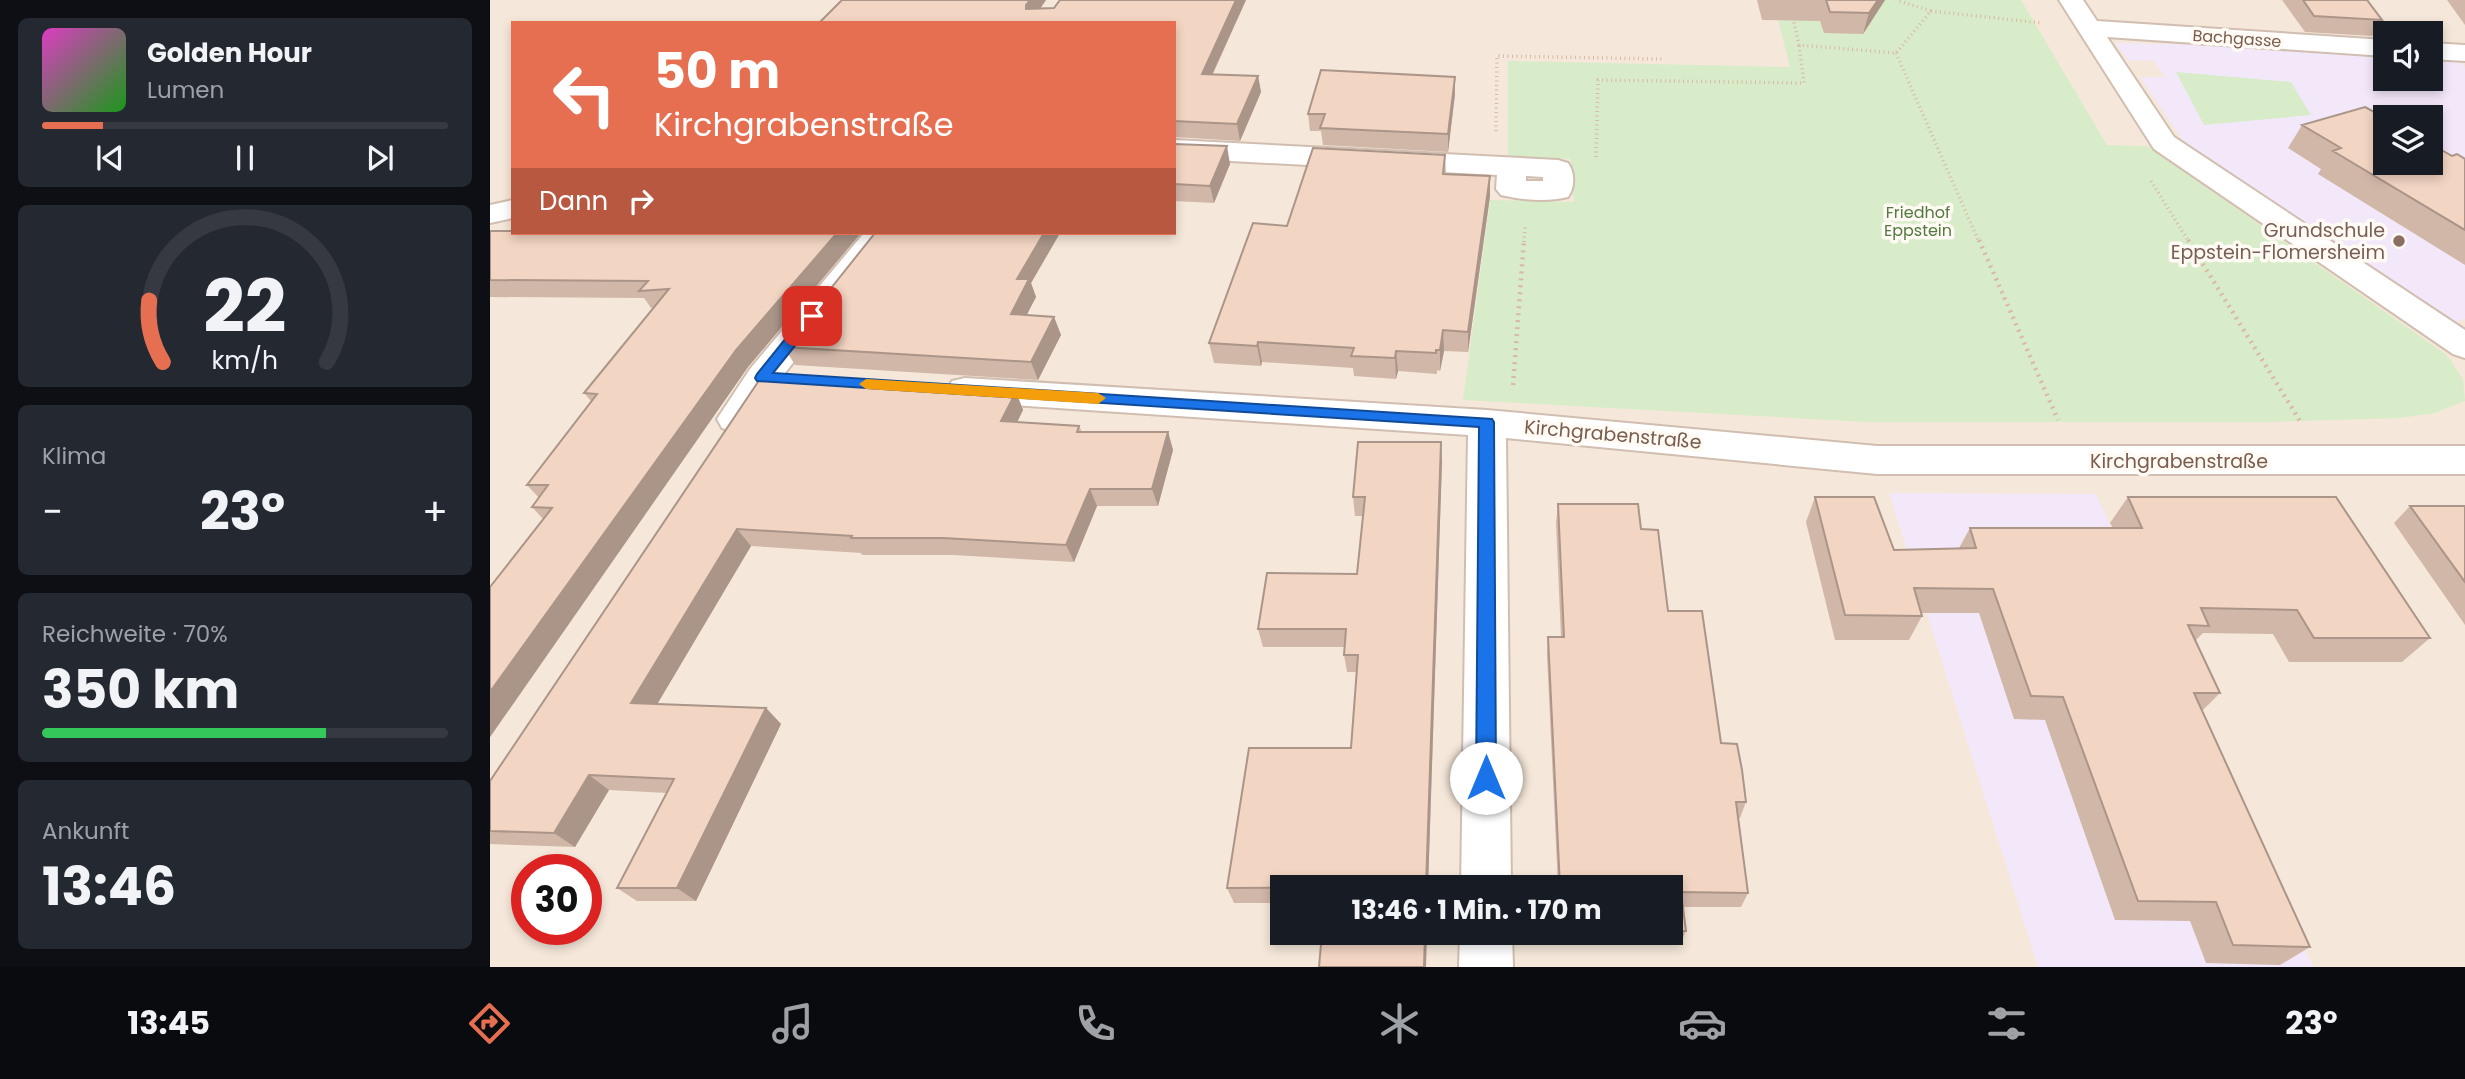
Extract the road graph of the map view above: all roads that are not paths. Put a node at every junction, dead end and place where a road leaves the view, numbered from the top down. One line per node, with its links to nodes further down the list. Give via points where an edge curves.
1 (2071, 0): 2 (street)
2 (2089, 28): 3 (street, Bachgasse); 11 (street, via 2164,143)
3 (2373, 47)
4 (2443, 52): 5 (street)
5 (2465, 53)
6 (1176, 149): 7 (street, via 1511,175 1558,169)
7 (1558, 179)
8 (511, 209): 9 (street)
9 (490, 214)
10 (878, 235): 12 (street)
11 (2465, 345)
12 (762, 378): 13 (street); 16 (street)
13 (804, 380)
14 (929, 388): 15 (street, Kirchgrabenstraße)
15 (1498, 424): 17 (street, Kirchgrabenstraße, via 1877,460); 18 (street)
16 (715, 447)
17 (2465, 460)
18 (1486, 875)
19 (1486, 945): 20 (street)
20 (1486, 967)

